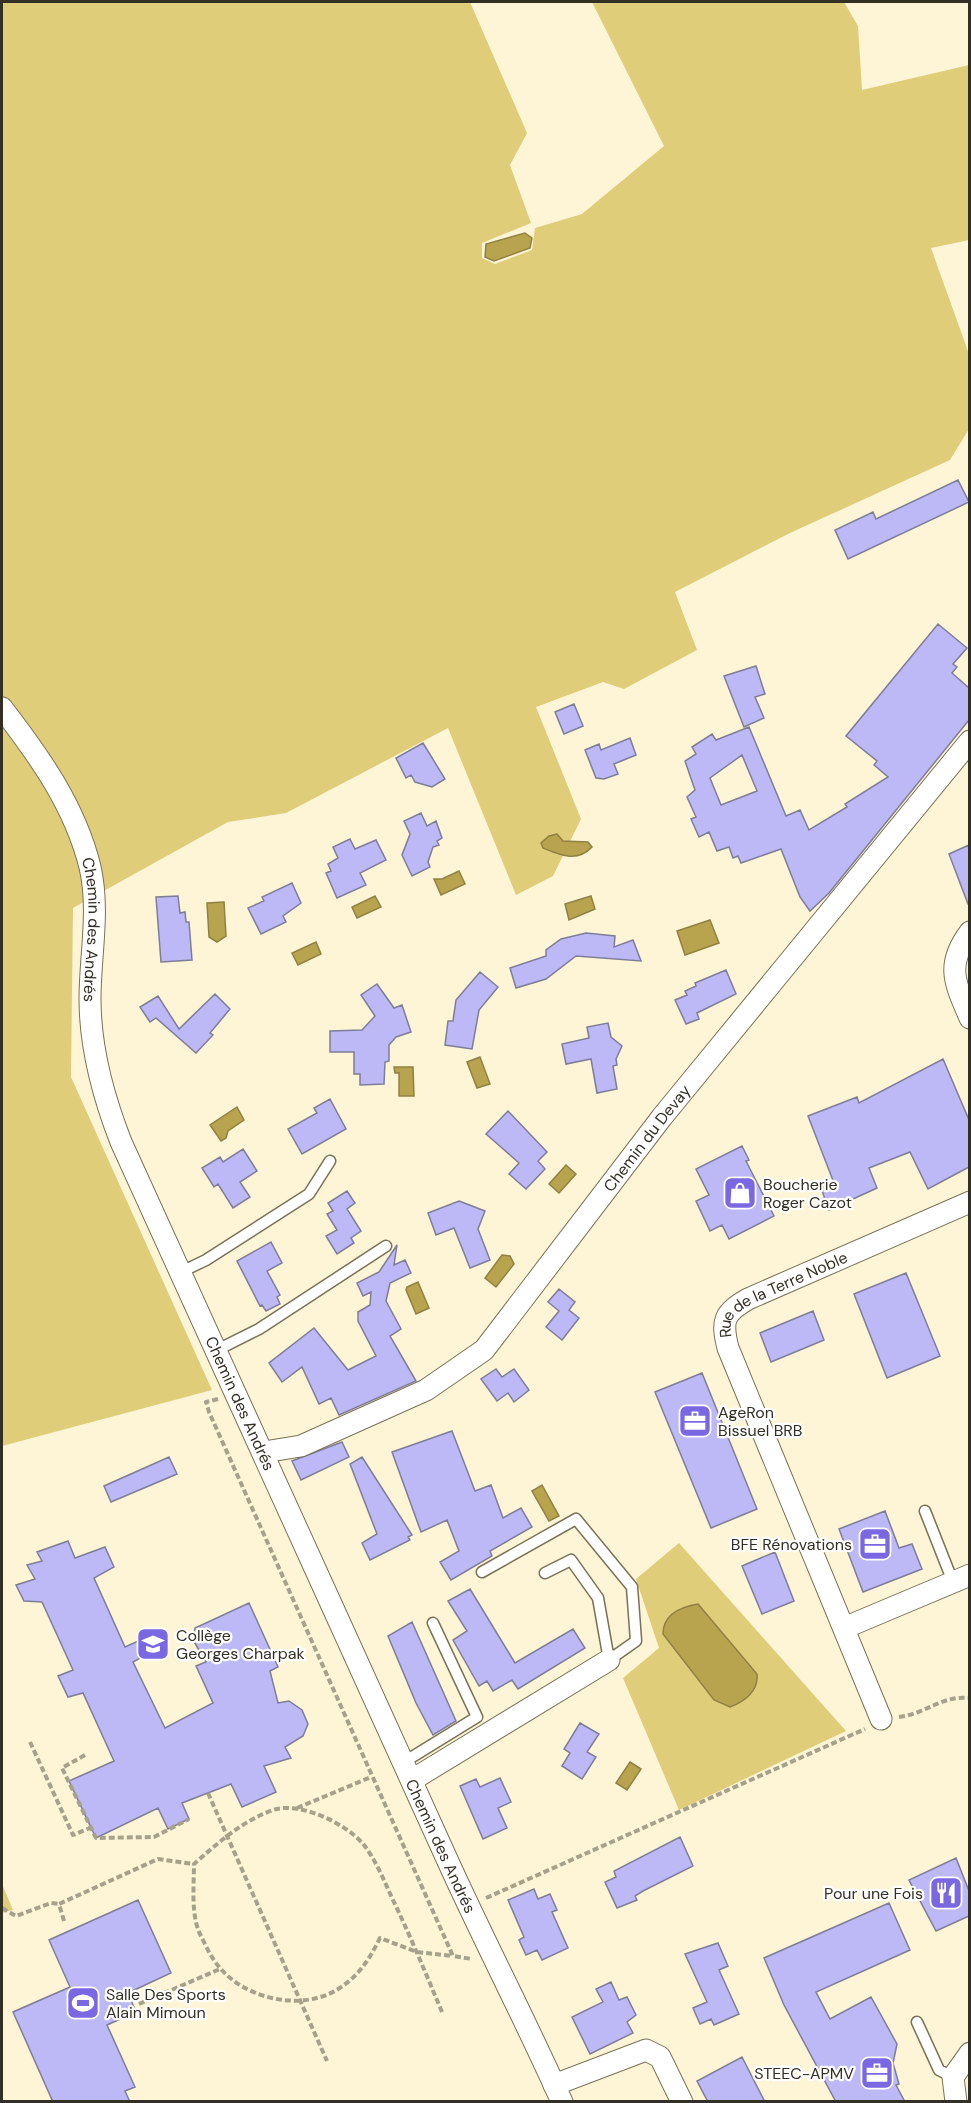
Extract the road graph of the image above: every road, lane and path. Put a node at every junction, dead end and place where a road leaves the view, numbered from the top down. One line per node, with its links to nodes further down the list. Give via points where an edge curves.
1 (2, 708): 8 (street, Chemin des Andrés, via 64,796 90,867 95,912 90,999 93,1042 102,1084 121,1142)
2 (969, 741): 11 (street, Chemin du Devay, via 662,1117 484,1350 426,1390 301,1446)
3 (969, 932): 4 (street, via 958,947 953,968)
4 (969, 1018)
5 (330, 1161): 8 (lane, via 309,1194)
6 (969, 1202): 17 (street, Rue de la Terre Noble, via 748,1299 726,1318 723,1329 729,1348)
7 (386, 1246): 9 (lane, via 259,1329)
8 (181, 1272): 9 (street, Chemin des Andrés)
9 (217, 1350): 11 (street, Chemin des Andrés)
10 (209, 1412): 36 (path)
11 (264, 1452): 23 (street, Chemin des Andrés)
12 (925, 1511): 15 (lane)
13 (482, 1572): 18 (lane, via 576,1520 632,1587 636,1641)
14 (545, 1573): 18 (lane, via 572,1560 598,1598)
15 (961, 1578): 17 (street)
16 (434, 1623): 23 (lane, via 477,1718)
17 (844, 1628): 20 (street, Rue de la Terre Noble)
18 (609, 1660): 23 (street)
19 (969, 1698): 20 (path, via 953,1696 909,1716)
20 (881, 1719): 32 (path)
21 (30, 1742): 28 (path, via 73,1835)
22 (85, 1755): 28 (path, via 62,1768)
23 (408, 1771): 32 (street, Chemin des Andrés)
24 (371, 1777): 26 (path)
25 (208, 1793): 29 (path)
26 (297, 1808): 29 (path, via 275,1810); 35 (path, via 331,1821 362,1844)
27 (189, 1819): 28 (path, via 154,1837 96,1838)
28 (90, 1828)
29 (227, 1835): 30 (path); 39 (path)
30 (194, 1864): 31 (path, via 158,1859); 38 (path, via 198,1929)
31 (59, 1904): 33 (path, via 51,1903 16,1916); 34 (path)
32 (469, 1905): 46 (street, Chemin des Andrés)
33 (2, 1908)
34 (64, 1921)
35 (417, 1952): 36 (path); 39 (path, via 380,1938 360,1971 344,1986 326,1995); 41 (path)
36 (453, 1956): 37 (path)
37 (479, 1959)
38 (220, 1969): 39 (path, via 253,1993); 40 (path)
39 (300, 2000): 44 (path)
40 (139, 2004)
41 (442, 2012)
42 (918, 2022): 45 (lane, via 939,2070)
43 (969, 2053): 45 (street)
44 (327, 2061)
45 (953, 2077): 48 (street)
46 (558, 2093): 47 (street, Chemin des Andrés, via 646,2050 660,2057)
47 (682, 2102)
48 (956, 2102)

